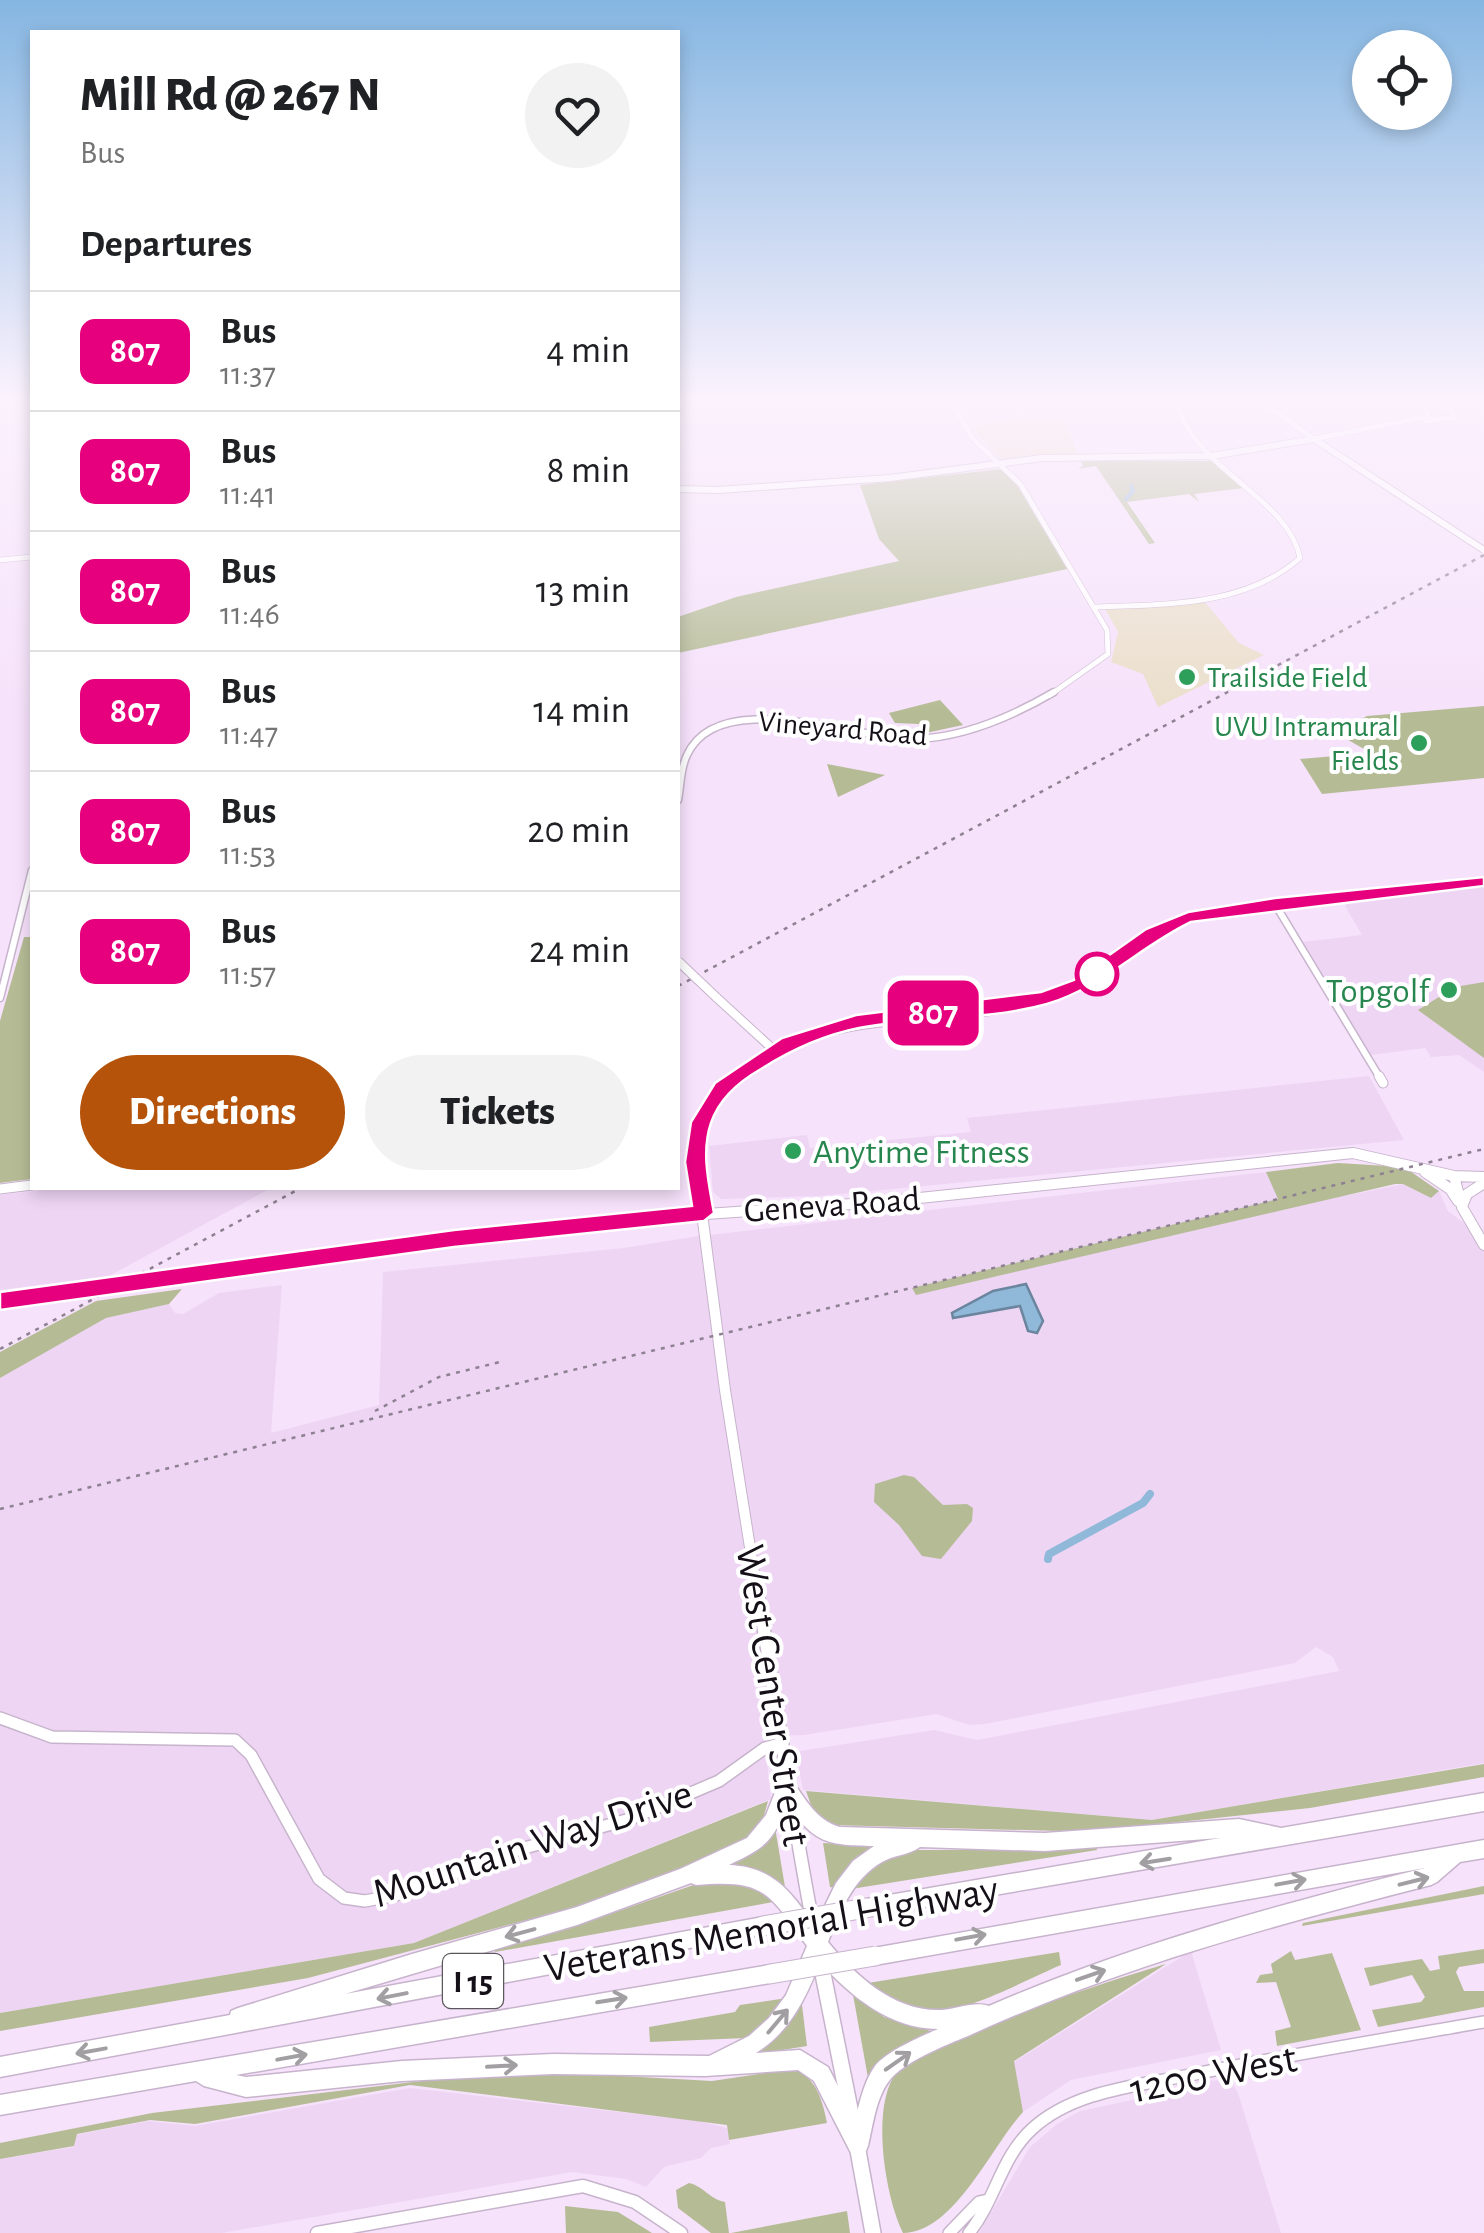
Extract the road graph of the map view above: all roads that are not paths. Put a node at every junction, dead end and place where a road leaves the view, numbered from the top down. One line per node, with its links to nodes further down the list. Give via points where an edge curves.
1 (1034, 504): 7 (street)
2 (1265, 504): 7 (street, via 1298,548 1300,558 1290,570 1228,595)
3 (1414, 504): 4 (main road, bridge)
4 (1484, 550)
5 (30, 557): 6 (street)
6 (0, 560)
7 (1094, 607): 8 (street, Vineyard Road, via 1110,641 1108,654 1083,675 990,722 934,738 890,738 771,718 732,723 712,730 688,752)
8 (680, 790)
9 (30, 878): 13 (street)
10 (1484, 882): 11 (main road, West Center Street)
11 (1275, 904): 14 (main road, West Center Street, via 1188,917 1081,984 1044,998 856,1022); 15 (street)
12 (680, 963): 14 (main road, bridge)
13 (0, 998)
14 (775, 1051): 22 (main road, West Center Street, via 722,1088 701,1122 696,1162)
15 (1383, 1083)
16 (1414, 1166): 17 (main road, Geneva Road); 21 (main road, via 1450,1189); 22 (main road, Geneva Road, via 1353,1154 881,1202)
17 (1454, 1176): 18 (main road, Geneva Road); 21 (main road)
18 (1484, 1180): 21 (main road)
19 (30, 1185): 20 (street)
20 (0, 1189)
21 (1462, 1207): 23 (main road)
22 (704, 1213): 24 (main road, Geneva Road, bridge, via 564,1225); 26 (main road, West Center Street, via 716,1334)
23 (1484, 1246)
24 (0, 1301)
25 (0, 1718): 26 (street, Mountain Way Drive, via 52,1737 235,1740 251,1755 319,1879 344,1898 365,1901 630,1818 718,1781 764,1748)
26 (783, 1743): 27 (main road, West Center Street)
27 (786, 1786): 30 (highway, via 830,1835); 33 (highway, via 772,1821 753,1844); 34 (main road, West Center Street)
28 (1484, 1802): 29 (highway, Veterans Memorial Highway / I 15)
29 (1286, 1836): 30 (highway, via 1238,1828 1045,1842); 37 (highway, Veterans Memorial Highway / I 15, one-way to 37, bridge)
30 (958, 1839): 34 (highway, via 900,1844 864,1862 836,1899)
31 (1484, 1850): 32 (highway, Veterans Memorial Highway / I 15)
32 (1456, 1854): 35 (highway, one-way to 32, via 1191,1942 1431,1876); 40 (highway, Veterans Memorial Highway / I 15, one-way to 32, bridge)
33 (684, 1877): 34 (highway, via 733,1872 770,1884); 37 (highway, one-way to 37)
34 (817, 1944): 35 (highway, via 898,2012 937,2019); 38 (highway, one-way to 34, via 750,2047 778,2023); 42 (main road, West Center Street)
35 (1000, 2011): 42 (highway, one-way to 35, via 871,2096 889,2065)
36 (1484, 2022): 43 (street, 1200 West, via 1238,2066 1064,2107 1032,2130)
37 (183, 2036): 39 (highway, Veterans Memorial Highway / I 15, one-way to 39)
38 (706, 2066): 40 (highway, one-way to 38, via 246,2086 534,2065); 42 (highway, via 786,2059 812,2065)
39 (0, 2067)
40 (196, 2075): 41 (highway, Veterans Memorial Highway / I 15)
41 (0, 2105)
42 (858, 2146): 46 (main road, West Center Street)
43 (988, 2200): 47 (street, 1200 West); 48 (street, 1200 West)
44 (317, 2233): 45 (main road, via 583,2186 615,2190)
45 (681, 2233)
46 (873, 2233)
47 (949, 2233)
48 (969, 2233)

